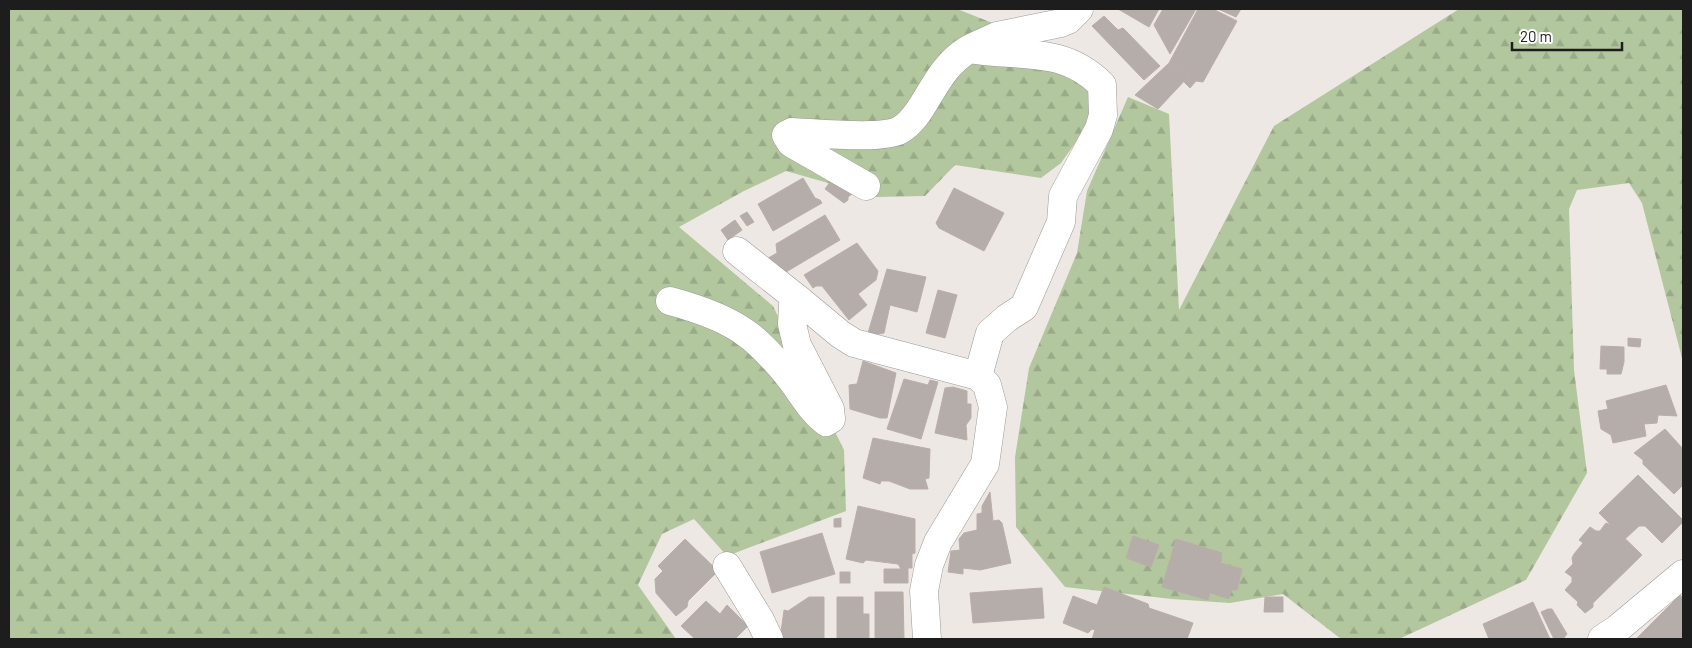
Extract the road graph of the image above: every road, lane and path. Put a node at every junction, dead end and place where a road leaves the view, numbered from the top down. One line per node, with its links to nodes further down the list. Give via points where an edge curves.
1 (1078, 9): 2 (street, via 1061,23 997,36)
2 (970, 49): 3 (street, via 946,68 909,123 892,134 792,132 786,135 791,143); 7 (street, via 1045,55 1080,66 1102,85 1104,95 1099,129 1063,196 1060,222 1024,307 990,333)
3 (866, 186)
4 (737, 252): 5 (street)
5 (799, 300): 6 (street, via 794,305 792,324 796,345 830,409 831,419 828,422 820,418 789,376 748,335 723,320); 7 (street, via 854,343)
6 (670, 301)
7 (978, 376): 11 (street, via 987,385 993,407 985,464 938,542 929,565 924,591)
8 (727, 566): 10 (street)
9 (1683, 574): 12 (street)
10 (769, 639)
11 (927, 639)
12 (1602, 639)

